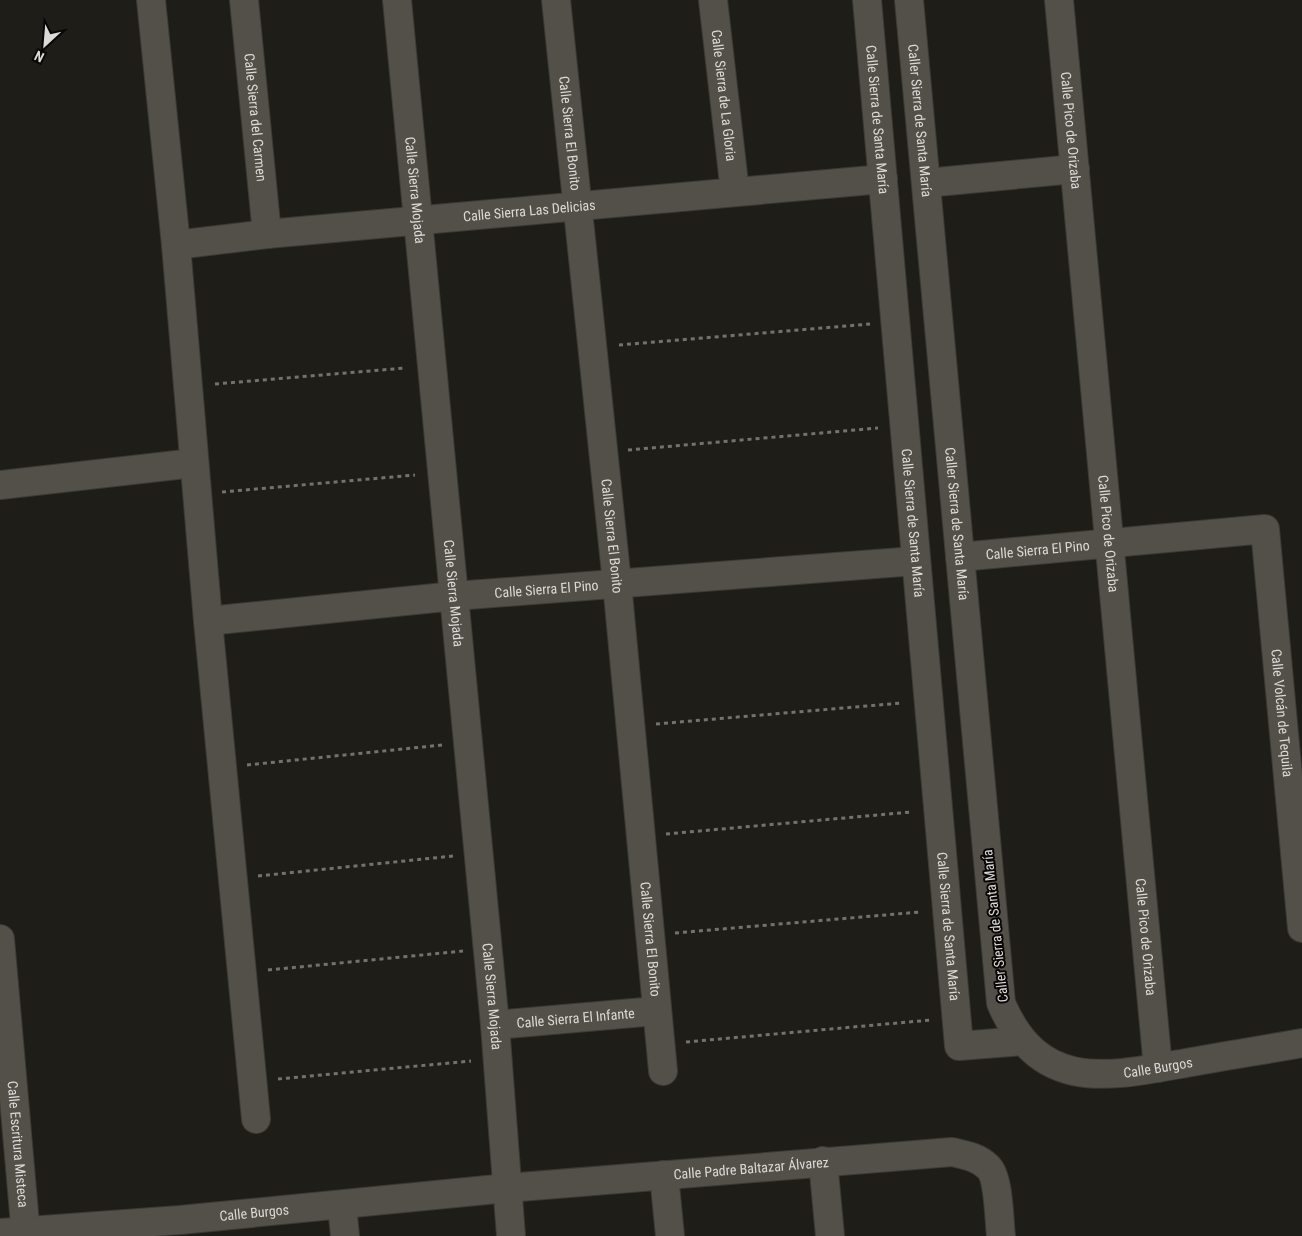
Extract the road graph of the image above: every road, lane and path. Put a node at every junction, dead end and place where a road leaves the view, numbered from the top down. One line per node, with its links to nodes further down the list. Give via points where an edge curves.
1 (150, 0): 16 (street)
2 (244, 0): 15 (street, Calle Sierra del Carmen)
3 (397, 0): 14 (street, Calle Sierra Mojada)
4 (556, 0): 13 (street, Calle Sierra El Bonito)
5 (714, 0): 12 (street, Calle Sierra de La Gloria)
6 (867, 0): 10 (street, Calle Sierra de Santa María)
7 (909, 0): 11 (street, Caller Sierra de Santa María)
8 (1059, 0): 9 (street, Calle Pico de Orizaba)
9 (1075, 169): 11 (street); 28 (street, Calle Pico de Orizaba)
10 (883, 179): 12 (street, Calle Sierra Las Delicias); 17 (street, Calle Sierra de Santa María)
11 (926, 182): 29 (street, Caller Sierra de Santa María)
12 (735, 192): 13 (street, Calle Sierra Las Delicias)
13 (578, 206): 14 (street, Calle Sierra Las Delicias); 18 (street, Calle Sierra El Bonito)
14 (419, 221): 15 (street, Calle Sierra Las Delicias); 19 (street, Calle Sierra Mojada)
15 (267, 234): 16 (street, Calle Sierra Las Delicias)
16 (176, 245): 20 (street)
17 (895, 322): 18 (path); 21 (street, Calle Sierra de Santa María)
18 (593, 347): 22 (street, Calle Sierra El Bonito)
19 (433, 365): 20 (path); 24 (street, Calle Sierra Mojada)
20 (188, 386): 23 (street)
21 (904, 426): 22 (path); 30 (street, Calle Sierra de Santa María)
22 (604, 452): 31 (street, Calle Sierra El Bonito)
23 (194, 463): 25 (street); 26 (street)
24 (443, 472): 26 (path); 32 (street, Calle Sierra Mojada)
25 (0, 485)
26 (197, 494): 33 (street)
27 (1264, 529): 28 (street, Calle Sierra El Pino); 43 (street, Calle Volcán de Tequila)
28 (1110, 543): 29 (street, Calle Sierra El Pino); 56 (street, Calle Pico de Orizaba)
29 (960, 557): 51 (street, Caller Sierra de Santa María, via 1001,1003 1009,1022)
30 (915, 561): 31 (street, Calle Sierra El Pino); 34 (street, Calle Sierra de Santa María)
31 (618, 583): 32 (street, Calle Sierra El Pino); 35 (street, Calle Sierra El Bonito)
32 (455, 596): 33 (street, Calle Sierra El Pino); 36 (street, Calle Sierra Mojada)
33 (208, 621): 37 (street)
34 (930, 701): 35 (path); 38 (street, Calle Sierra de Santa María)
35 (630, 726): 39 (street, Calle Sierra El Bonito)
36 (469, 743): 37 (path); 40 (street, Calle Sierra Mojada)
37 (221, 768): 41 (street)
38 (939, 809): 39 (path); 42 (street, Calle Sierra de Santa María)
39 (641, 836): 44 (street, Calle Sierra El Bonito)
40 (479, 853): 41 (path); 46 (street, Calle Sierra Mojada)
41 (232, 878): 47 (street)
42 (948, 910): 44 (path); 49 (street, Calle Sierra de Santa María)
43 (1302, 928)
44 (650, 935): 48 (street, Calle Sierra El Bonito)
45 (0, 939): 54 (street, Calle Escritura Misteca)
46 (488, 949): 47 (path); 50 (street, Calle Sierra Mojada)
47 (242, 973): 58 (street)
48 (656, 1011): 50 (street, Calle Sierra El Infante); 53 (street, Calle Sierra El Bonito)
49 (957, 1018): 51 (street, Calle Sierra de Santa María, via 959,1046); 53 (path)
50 (495, 1025): 55 (street, Calle Sierra Mojada)
51 (1023, 1041): 56 (street, Calle Burgos, via 1036,1054 1056,1066 1078,1073 1100,1076)
52 (1302, 1043): 56 (street, Calle Burgos)
53 (660, 1045): 57 (street, Calle Sierra El Bonito)
54 (5, 1052): 65 (street, Calle Escritura Misteca)
55 (497, 1058): 58 (path); 62 (street, Calle Sierra Mojada)
56 (1158, 1068)
57 (663, 1071)
58 (252, 1081): 59 (street)
59 (256, 1119)
60 (823, 1161): 61 (street, Calle Padre Baltazar Álvarez); 69 (street); 70 (street, Calle Padre Baltazar Álvarez, via 952,1152 973,1157 990,1168 996,1187)
61 (664, 1176): 62 (street, Calle Padre Baltazar Álvarez); 68 (street)
62 (507, 1188): 63 (street, Calle Burgos); 67 (street, Calle Sierra Mojada)
63 (342, 1206): 64 (street, Calle Burgos); 66 (street)
64 (181, 1228): 65 (street, Calle Burgos)
65 (18, 1233)
66 (345, 1236)
67 (511, 1236)
68 (670, 1236)
69 (830, 1236)
70 (1001, 1236)

